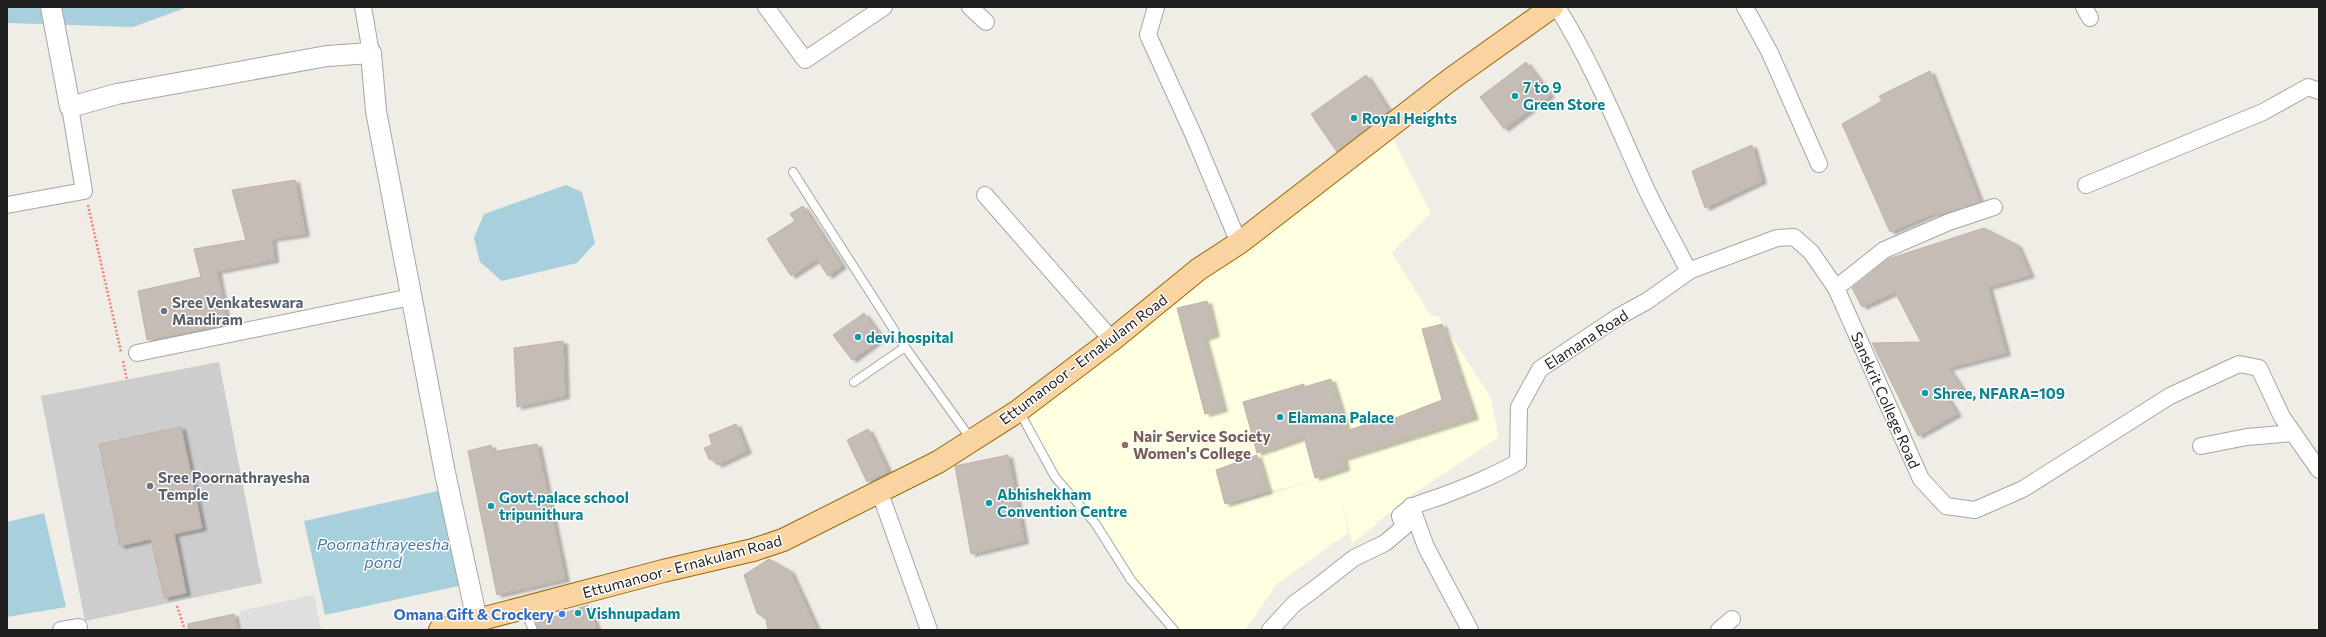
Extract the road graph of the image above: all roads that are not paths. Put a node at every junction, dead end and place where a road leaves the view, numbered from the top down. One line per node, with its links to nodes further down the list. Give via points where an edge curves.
1 (51, 7): 13 (street)
2 (363, 7): 11 (street)
3 (766, 7): 4 (street, via 805,60)
4 (884, 7)
5 (970, 7): 10 (street)
6 (1156, 7): 20 (street, via 1148,35)
7 (1552, 7): 20 (main road, Ettumanoor - Ernakulam Road, via 1451,79)
8 (1557, 7): 21 (street, via 1579,41 1620,126 1649,195 1686,266)
9 (1745, 7): 14 (street, via 1770,53)
10 (986, 22)
11 (371, 53): 13 (street, via 296,61 117,94); 23 (street, via 376,110)
12 (2319, 91): 16 (street, via 2308,87 2263,112)
13 (70, 107): 18 (street, via 84,191)
14 (1819, 164)
15 (793, 172): 25 (lane)
16 (2086, 185)
17 (985, 195): 24 (street)
18 (7, 205)
19 (1994, 207): 22 (street, via 1949,222 1884,250)
20 (1239, 243): 24 (main road, Ettumanoor - Ernakulam Road, via 1199,269)
21 (1692, 270): 22 (street, Sanskrit College Road, via 1777,238 1794,237 1811,252); 34 (street, Elamana Road, via 1540,369 1519,407 1518,462 1497,474 1425,503)
22 (1836, 288): 29 (street, Sanskrit College Road, via 1922,479 1946,506 1975,510 2023,489 2170,396 2239,364 2259,368 2282,417)
23 (412, 297): 26 (street); 37 (street, via 445,473)
24 (1112, 340): 28 (main road, Ettumanoor - Ernakulam Road)
25 (905, 347): 27 (lane); 30 (lane)
26 (137, 353)
27 (854, 382)
28 (1018, 411): 30 (main road, Ettumanoor - Ernakulam Road); 43 (lane, via 1055,477 1095,523 1131,580)
29 (2293, 433): 31 (street, via 2248,437); 32 (street, Sanskrit College Road)
30 (971, 439): 33 (main road, Ettumanoor - Ernakulam Road, via 938,462)
31 (2201, 446)
32 (2319, 470)
33 (880, 493): 35 (main road, Ettumanoor - Ernakulam Road, via 809,529 768,545); 42 (street)
34 (1411, 506): 44 (street, via 1400,516 1404,527 1385,543 1354,558 1294,604); 45 (street, via 1426,547)
35 (523, 608): 37 (main road, Ettumanoor - Ernakulam Road); 41 (lane)
36 (1732, 619): 46 (street)
37 (477, 620): 40 (main road, Ettumanoor - Ernakulam Road)
38 (79, 626): 39 (street)
39 (61, 630)
40 (440, 630)
41 (533, 630)
42 (929, 630)
43 (1174, 630)
44 (1270, 630)
45 (1470, 630)
46 (1719, 630)

